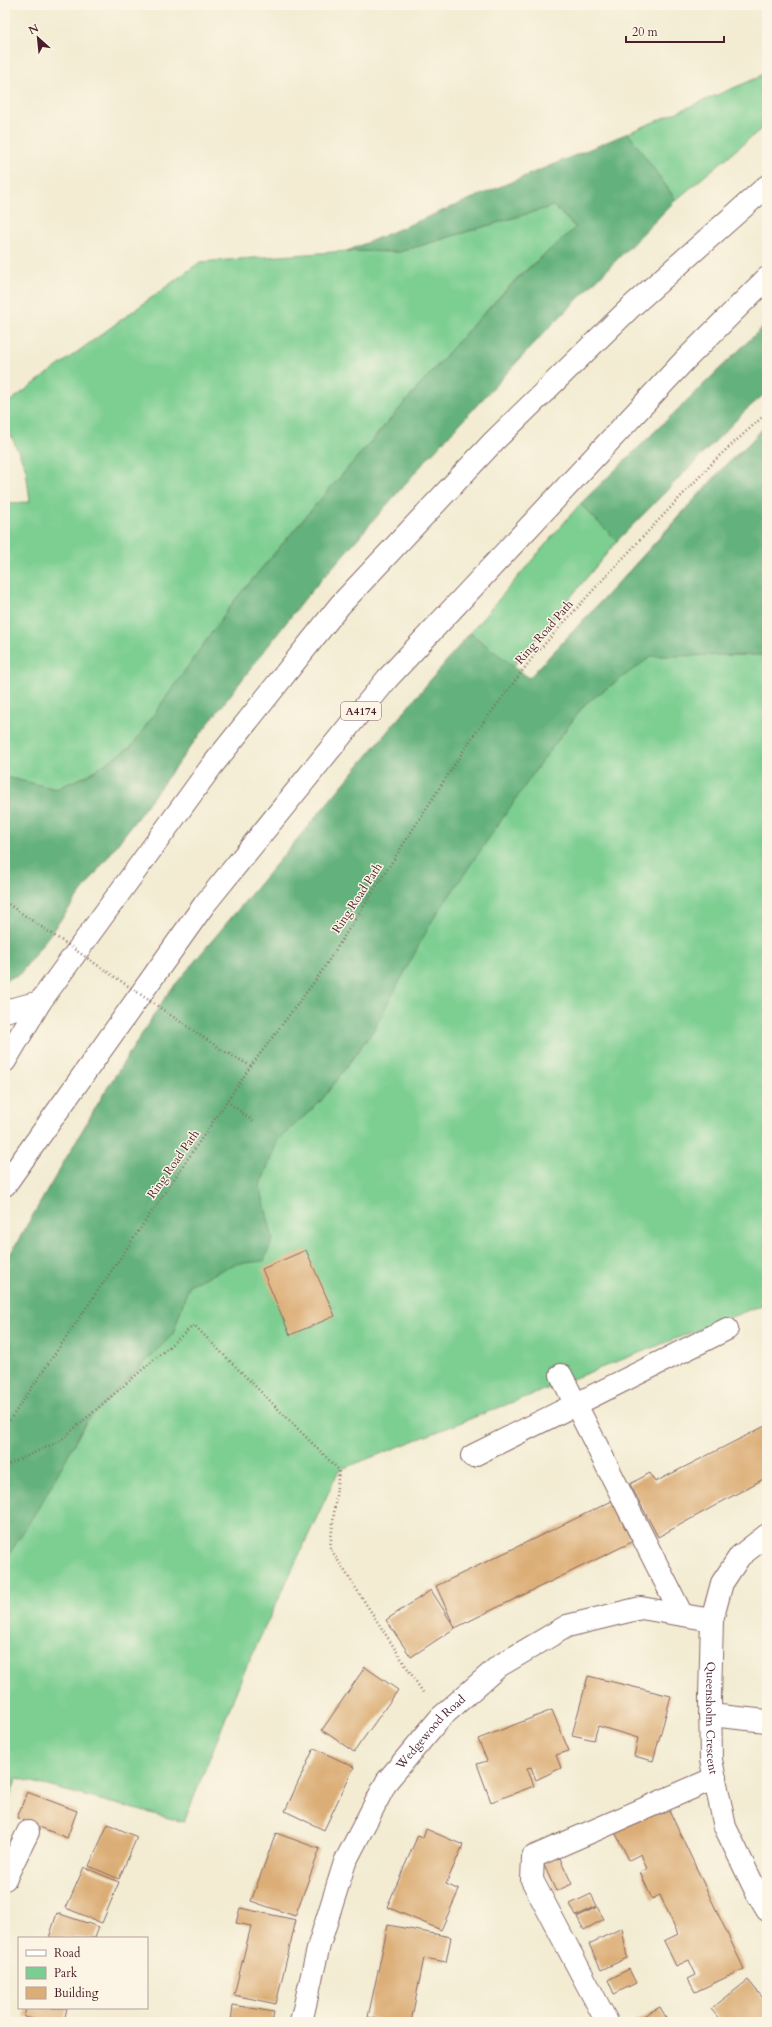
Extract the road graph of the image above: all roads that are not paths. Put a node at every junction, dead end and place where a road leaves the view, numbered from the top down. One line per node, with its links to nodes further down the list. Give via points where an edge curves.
1 (767, 186): 3 (main road, via 632,306 494,441 340,605 211,767)
2 (767, 278): 6 (main road, A4174, via 685,360 387,679 204,905)
3 (40, 1002): 4 (main road); 5 (main road)
4 (5, 1011)
5 (5, 1061)
6 (5, 1185)
7 (727, 1329): 9 (main road)
8 (561, 1375): 9 (main road)
9 (575, 1404): 10 (main road); 12 (main road)
10 (472, 1456)
11 (767, 1535): 13 (main road, Queensholm Crescent, via 740,1556 722,1583)
12 (681, 1613): 13 (main road, Wedgewood Road); 20 (main road, Wedgewood Road, via 641,1608 567,1626 499,1666 440,1718 387,1781 345,1862 319,1945)
13 (712, 1620): 14 (main road, Queensholm Crescent)
14 (710, 1715): 15 (main road); 16 (main road, Queensholm Crescent, via 711,1760)
15 (767, 1721)
16 (715, 1778): 19 (main road, Queensholm Crescent, via 725,1827); 21 (main road, via 533,1857 532,1880)
17 (28, 1832): 18 (main road)
18 (5, 1879)
19 (767, 1910)
20 (301, 2022)
21 (607, 2022)

